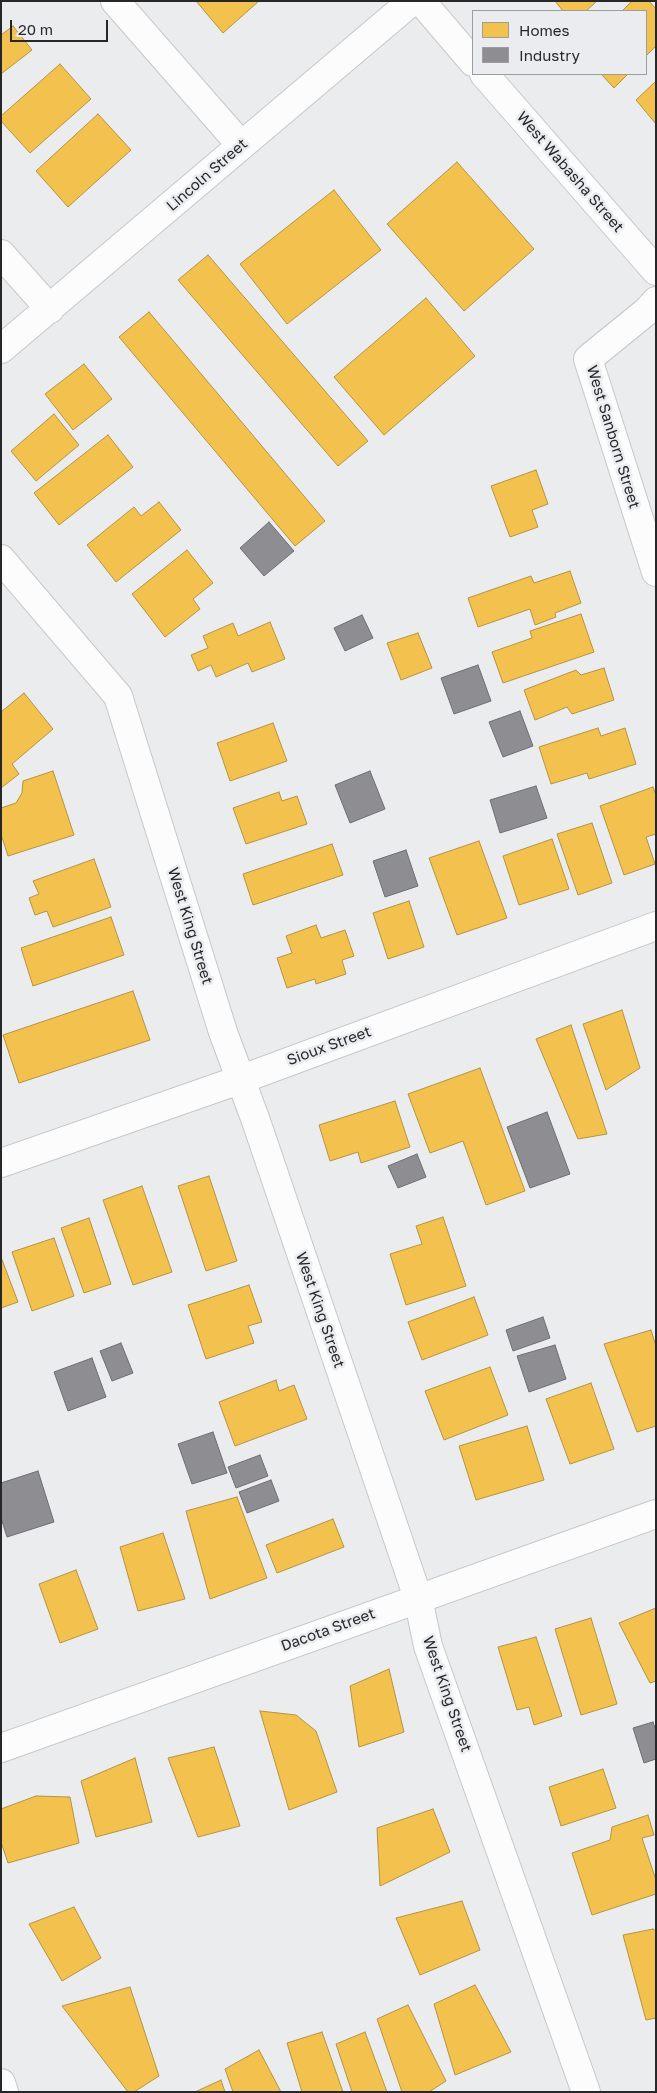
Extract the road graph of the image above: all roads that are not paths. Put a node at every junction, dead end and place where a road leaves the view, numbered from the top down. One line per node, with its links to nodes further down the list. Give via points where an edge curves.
1 (115, 1): 6 (street)
2 (412, 1): 6 (street, Lincoln Street)
3 (420, 1): 4 (street)
4 (472, 61)
5 (485, 75): 8 (street, West Wabasha Street)
6 (241, 145): 10 (street, Lincoln Street)
7 (1, 254): 10 (street)
8 (656, 271)
9 (656, 300): 13 (street, West Sanborn Street, via 588,359)
10 (50, 309): 11 (street, Lincoln Street)
11 (1, 349)
12 (1, 559): 15 (street, West King Street, via 118,696 223,1032)
13 (656, 572)
14 (656, 926): 15 (street, Sioux Street)
15 (242, 1079): 16 (street, Sioux Street); 18 (street, West King Street)
16 (1, 1164)
17 (656, 1514): 18 (street, Dacota Street)
18 (418, 1598): 19 (street, Dacota Street); 22 (street, West King Street, via 428,1646)
19 (1, 1748)
20 (1, 2084): 21 (street)
21 (4, 2092)
22 (586, 2092)

